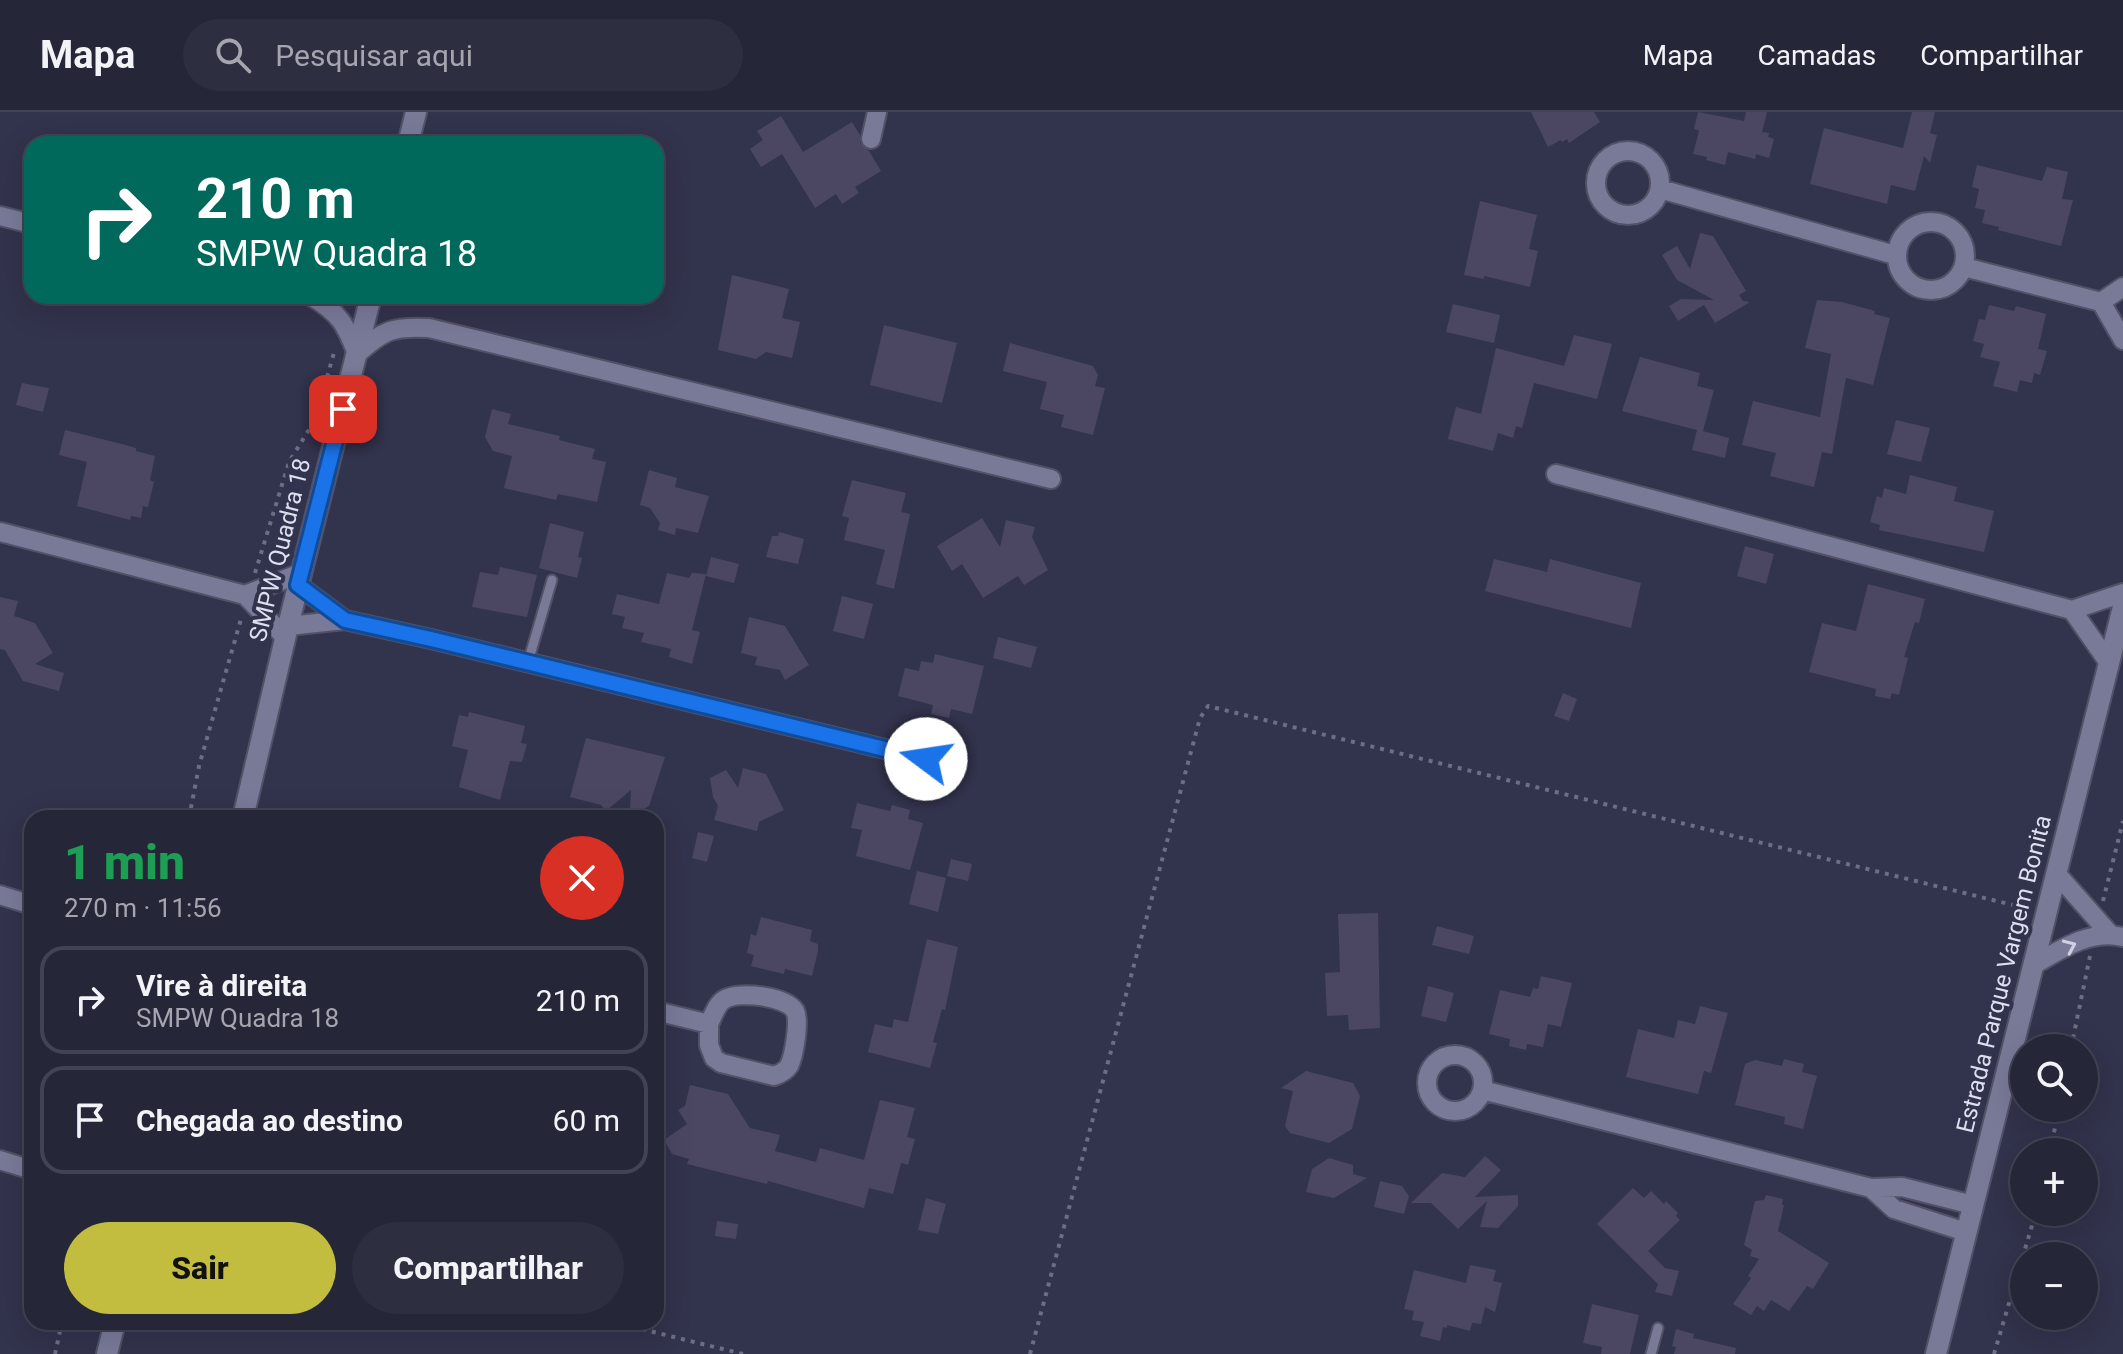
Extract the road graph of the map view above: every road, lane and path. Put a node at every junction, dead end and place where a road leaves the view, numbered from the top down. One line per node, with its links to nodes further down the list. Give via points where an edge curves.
1 (416, 112): 3 (main road)
2 (877, 112): 4 (street)
3 (410, 136)
4 (871, 139)
5 (1660, 189): 8 (street)
6 (0, 216): 7 (street)
7 (24, 222)
8 (1895, 255): 9 (street, via 1900,275 1915,288 1935,291 1953,283); 9 (street, via 1901,237 1916,224 1936,221 1954,230 1965,247)
9 (1964, 267): 11 (street)
10 (2123, 287): 11 (street)
11 (2101, 302): 15 (street)
12 (324, 304): 14 (street)
13 (369, 304): 16 (main road, SMPW Quadra 18)
14 (342, 320): 16 (street); 23 (path, via 315,420 289,462)
15 (2123, 340)
16 (357, 354): 18 (street, via 381,333 399,326 429,328); 20 (main road, SMPW Quadra 18)
17 (1556, 474): 25 (street)
18 (1051, 479)
19 (0, 532): 23 (street)
20 (300, 579): 23 (street); 26 (street); 27 (main road, SMPW Quadra 18)
21 (552, 580): 29 (lane)
22 (2123, 593): 25 (street)
23 (247, 596): 27 (street); 31 (path)
24 (2123, 607): 28 (main road, Estrada Parque Vargem Bonita)
25 (2072, 610): 28 (street)
26 (345, 620): 27 (street); 29 (street)
27 (286, 632): 32 (main road, SMPW Quadra 18)
28 (2115, 653): 33 (main road, Estrada Parque Vargem Bonita)
29 (528, 662): 30 (street)
30 (926, 759)
31 (191, 810)
32 (245, 810)
33 (2056, 873): 36 (main road, Estrada Parque Vargem Bonita); 37 (street)
34 (0, 895): 35 (street)
35 (24, 902)
36 (2046, 913): 38 (main road, Estrada Parque Vargem Bonita); 55 (path, via 1208,706 1201,713)
37 (2116, 935): 38 (street, one-way to 37, via 2065,947)
38 (2034, 965): 45 (main road, Estrada Parque Vargem Bonita)
39 (664, 1013): 40 (street)
40 (709, 1024): 40 (street, via 719,1003 734,996 786,1003 798,1022 790,1064 774,1076 721,1063 710,1051)
41 (1482, 1090): 44 (street)
42 (0, 1160): 43 (street)
43 (24, 1168)
44 (1871, 1188): 45 (street, via 1902,1187); 47 (street, via 1894,1209)
45 (1973, 1205): 47 (main road, Estrada Parque Vargem Bonita)
46 (2032, 1226): 58 (path)
47 (1966, 1232): 57 (main road, Estrada Parque Vargem Bonita)
48 (1658, 1328): 56 (lane)
49 (60, 1330): 52 (path)
50 (113, 1330): 53 (main road)
51 (646, 1330): 54 (path)
52 (55, 1354)
53 (107, 1354)
54 (743, 1354)
55 (1030, 1354)
56 (1651, 1354)
57 (1936, 1354)
58 (1994, 1354)

